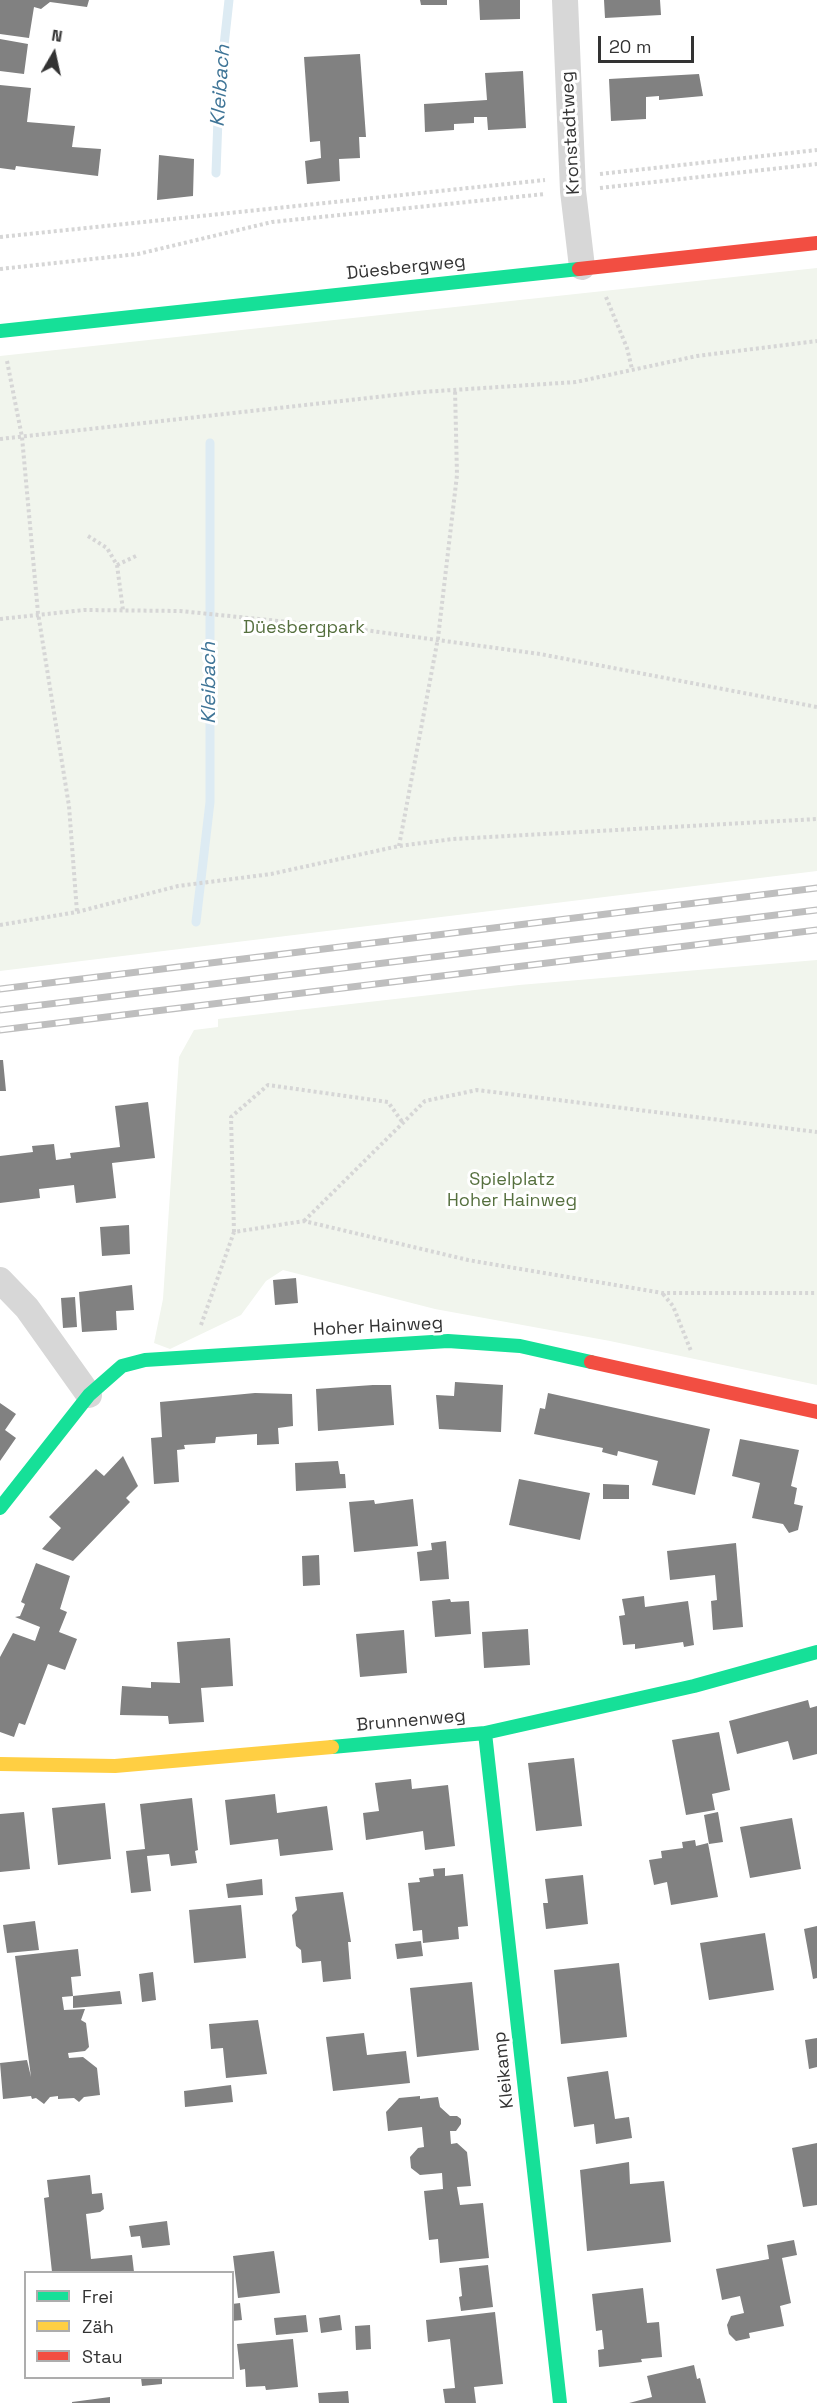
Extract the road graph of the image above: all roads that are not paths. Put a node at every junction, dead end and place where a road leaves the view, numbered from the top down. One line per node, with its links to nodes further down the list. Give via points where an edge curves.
1 (565, 0): 3 (street, Kronstadtweg, via 573,184)
2 (817, 243): 3 (street, Düesbergweg)
3 (589, 266): 4 (street, Düesbergweg)
4 (1, 331)
5 (0, 1280): 6 (street, via 27,1308)
6 (89, 1395): 7 (street, Hoher Hainweg, via 122,1366 145,1360 448,1341 520,1346); 8 (street, Hoher Hainweg)
7 (817, 1412)
8 (0, 1508)
9 (817, 1652): 10 (street, Brunnenweg, via 694,1686)
10 (485, 1733): 11 (street, Brunnenweg, via 116,1766); 12 (street, Kleikamp)
11 (0, 1764)
12 (560, 2403)

